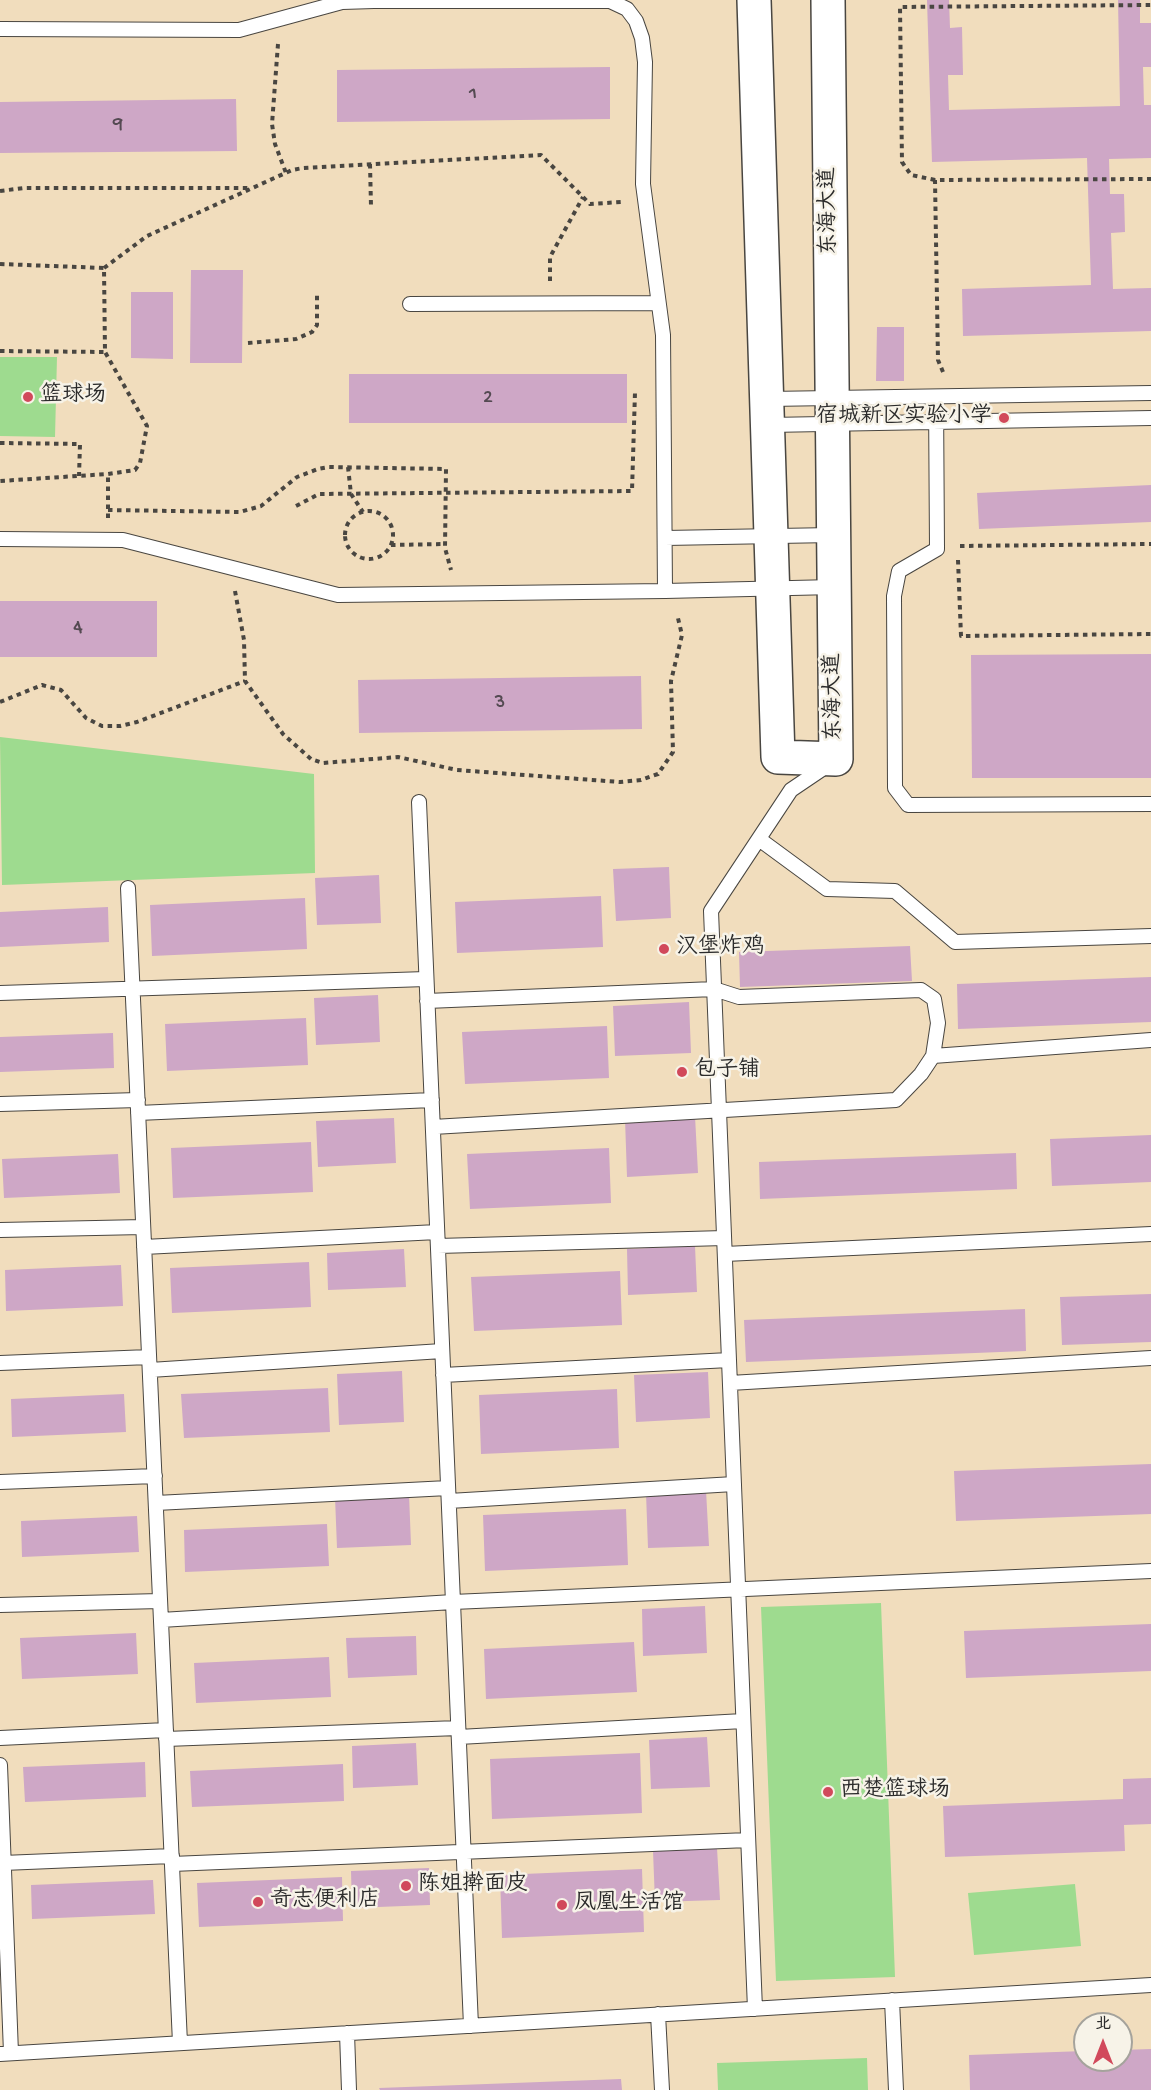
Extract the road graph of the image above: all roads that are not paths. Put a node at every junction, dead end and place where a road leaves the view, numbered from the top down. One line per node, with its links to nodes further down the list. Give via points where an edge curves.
1 (754, 0): 9 (street, 东海大道)
2 (828, 0): 8 (street, 东海大道)
3 (0, 29): 4 (lane, via 238,30 342,2 610,1 627,9 642,38 645,201)
4 (658, 303): 5 (lane); 14 (lane, via 663,335)
5 (410, 304)
6 (1151, 393): 7 (lane)
7 (936, 397): 8 (lane); 11 (lane)
8 (832, 411): 9 (lane); 9 (lane); 11 (lane); 12 (street, 东海大道)
9 (768, 412): 13 (street, 东海大道)
10 (1151, 418): 11 (lane)
11 (936, 422): 21 (lane, via 937,549 899,571 894,596 895,788 908,805)
12 (833, 535): 13 (lane); 16 (street, 东海大道)
13 (772, 536): 14 (lane); 17 (street, 东海大道)
14 (665, 538): 18 (lane)
15 (0, 539): 18 (lane, via 123,540 338,596)
16 (834, 587): 17 (lane); 19 (street, 东海大道)
17 (773, 588): 18 (lane); 19 (street, 东海大道, via 778,757)
18 (671, 591)
19 (836, 759): 22 (lane, via 791,790)
20 (419, 802): 25 (lane)
21 (1151, 804)
22 (759, 839): 24 (lane, via 827,889 895,891 955,942); 27 (lane, via 711,911)
23 (128, 888): 26 (lane)
24 (1151, 936)
25 (426, 979): 26 (lane); 29 (lane)
26 (133, 989): 28 (lane); 34 (lane)
27 (714, 989): 29 (lane); 31 (lane, via 739,997 921,990 934,999 938,1023); 35 (lane)
28 (0, 993)
29 (427, 1001): 32 (lane)
30 (1151, 1040): 31 (lane)
31 (933, 1056): 35 (lane, via 896,1100)
32 (432, 1100): 34 (lane); 36 (lane)
33 (0, 1104): 34 (lane)
34 (138, 1107): 37 (lane)
35 (719, 1110): 36 (lane); 40 (lane)
36 (433, 1127): 41 (lane)
37 (143, 1227): 38 (lane); 42 (lane)
38 (0, 1230)
39 (1151, 1234): 43 (lane)
40 (724, 1238): 41 (lane); 43 (lane)
41 (437, 1239): 42 (lane); 44 (lane)
42 (144, 1247): 48 (lane)
43 (725, 1254): 46 (lane)
44 (442, 1351): 48 (lane); 49 (lane)
45 (1151, 1358): 50 (lane)
46 (729, 1359): 49 (lane); 50 (lane)
47 (0, 1363): 48 (lane)
48 (150, 1363): 51 (lane)
49 (443, 1375): 54 (lane)
50 (730, 1383): 53 (lane)
51 (154, 1476): 52 (lane); 55 (lane)
52 (0, 1482)
53 (734, 1484): 54 (lane); 57 (lane)
54 (448, 1495): 55 (lane); 59 (lane)
55 (156, 1503): 58 (lane)
56 (1151, 1571): 57 (lane)
57 (738, 1589): 59 (lane); 62 (lane)
58 (160, 1601): 60 (lane); 61 (lane)
59 (453, 1602): 61 (lane); 63 (lane)
60 (0, 1605)
61 (161, 1620): 64 (lane)
62 (743, 1721): 63 (lane); 67 (lane)
63 (458, 1732): 64 (lane); 68 (lane)
64 (166, 1734): 65 (lane); 69 (lane)
65 (0, 1738)
66 (0, 1765): 70 (lane)
67 (748, 1840): 68 (lane); 74 (lane)
68 (464, 1852): 69 (lane); 76 (lane)
69 (172, 1860): 70 (lane); 78 (lane)
70 (3, 1863): 71 (lane)
71 (3, 1906): 79 (lane)
72 (1151, 1984): 73 (lane)
73 (892, 2000): 74 (lane); 82 (lane)
74 (754, 2009): 75 (lane)
75 (658, 2014): 76 (lane); 81 (lane)
76 (471, 2026): 77 (lane)
77 (346, 2033): 78 (lane); 80 (lane)
78 (180, 2043): 79 (lane)
79 (6, 2054)
80 (350, 2090)
81 (662, 2090)
82 (896, 2090)

